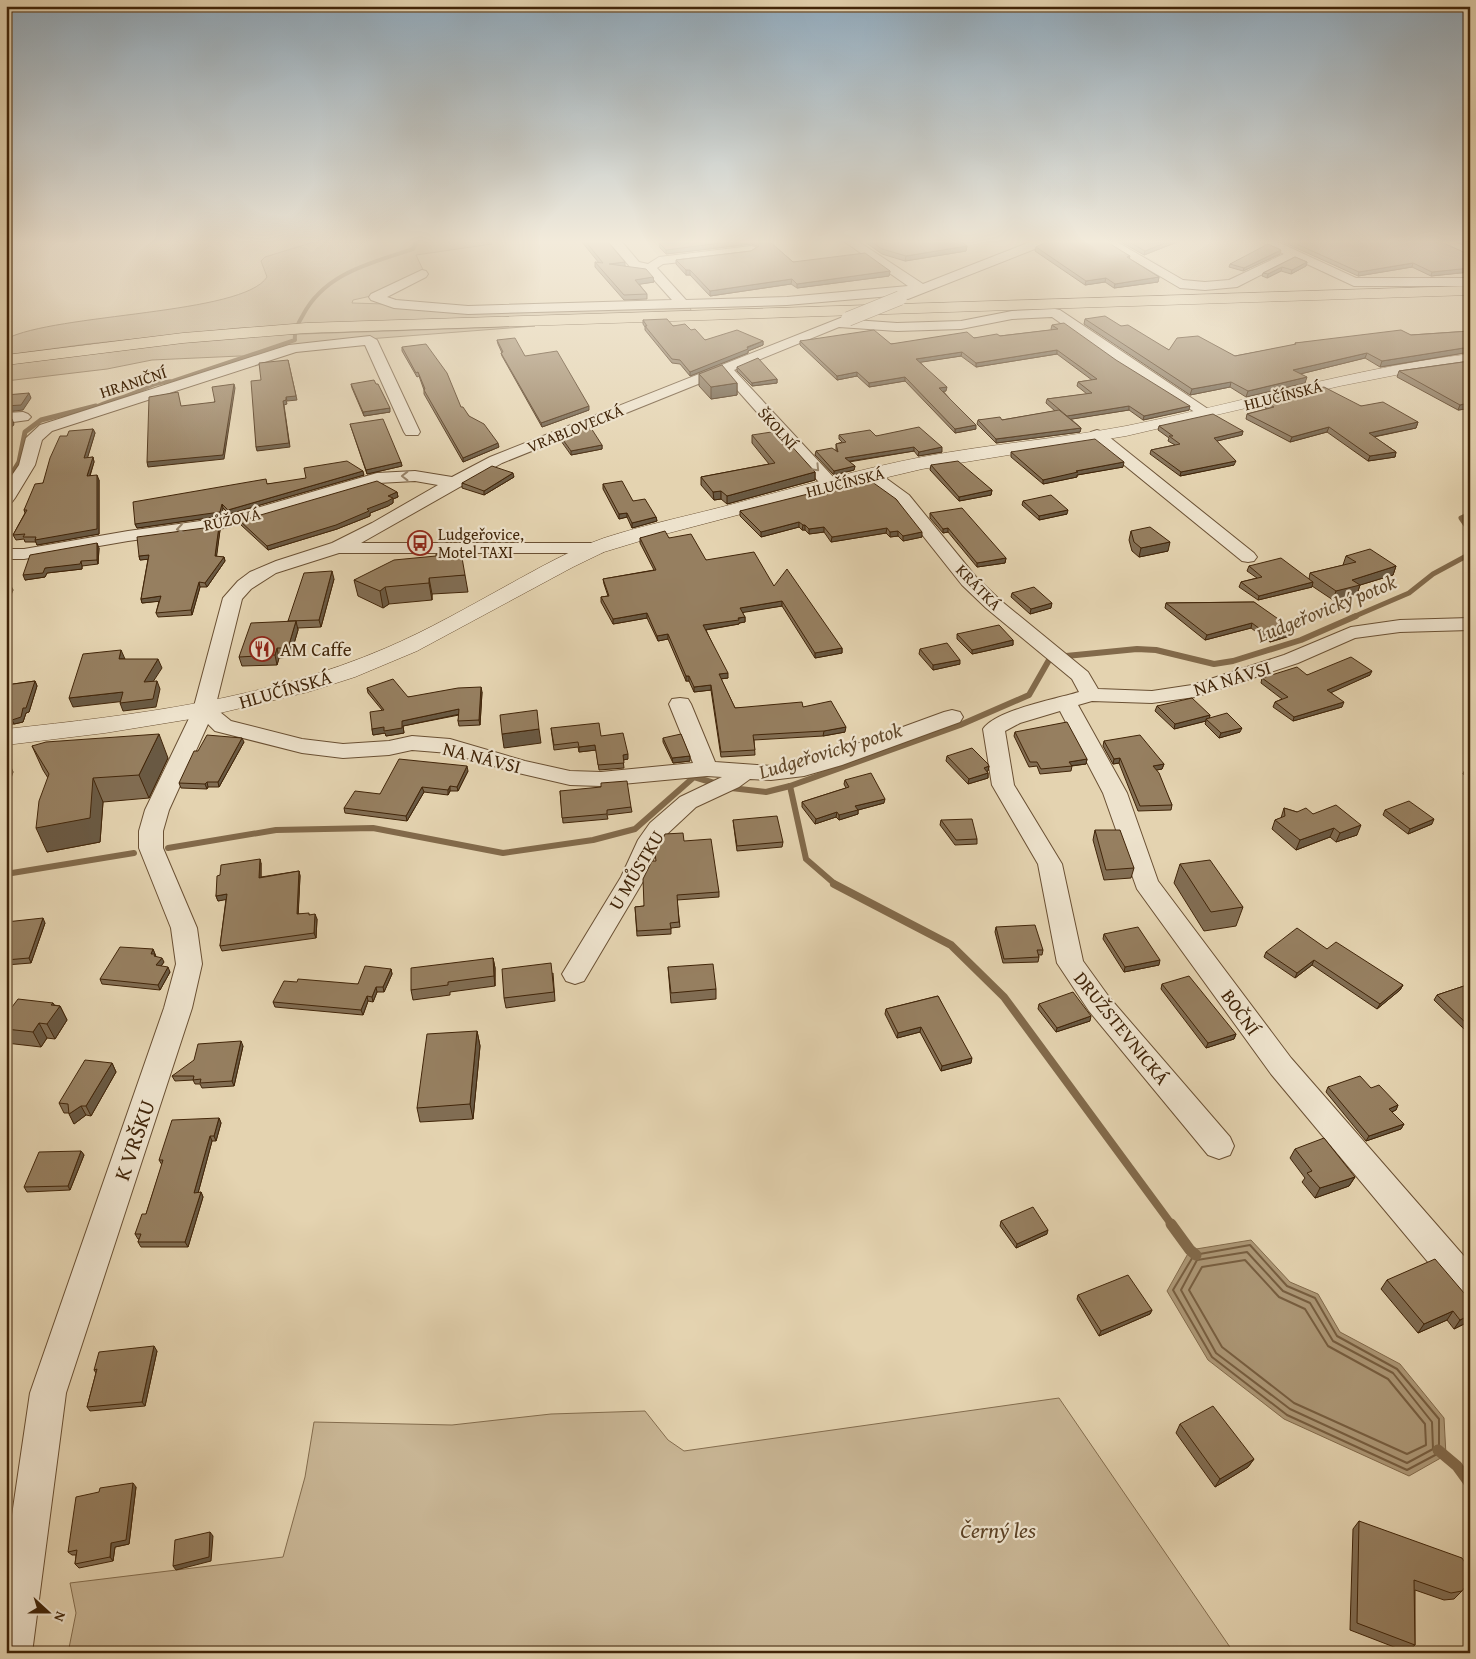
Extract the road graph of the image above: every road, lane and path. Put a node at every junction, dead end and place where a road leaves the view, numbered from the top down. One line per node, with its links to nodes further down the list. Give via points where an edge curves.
1 (569, 319): 7 (main road, via 278,330 136,343)
2 (846, 319): 5 (street, VRABLOVECKÁ, bridge)
3 (989, 319): 5 (street, via 961,325 897,327)
4 (1064, 319): 9 (street)
5 (842, 321): 8 (street, VRABLOVECKÁ)
6 (1470, 359): 9 (street, HLUČÍNSKÁ, via 1381,371)
7 (6, 360)
8 (726, 369): 15 (street, VRABLOVECKÁ, via 514,452); 16 (street, ŠKOLNÍ, one-way to 16)
9 (1206, 413): 13 (street, HLUČÍNSKÁ)
10 (23, 417): 11 (street)
11 (6, 418)
12 (412, 432): 17 (street, HRANIČNÍ, via 370,340 294,348 46,428 34,438 27,465)
13 (1097, 435): 14 (street, HLUČÍNSKÁ, via 953,457); 21 (street)
14 (870, 475): 16 (street, HLUČÍNSKÁ); 23 (street, KRÁTKÁ, via 903,499 969,581 993,604 1081,676)
15 (454, 482): 18 (street, VRABLOVECKÁ); 20 (street, RŮŽOVÁ, one-way to 20, via 415,476 377,478 224,523 24,554)
16 (831, 485): 19 (street, HLUČÍNSKÁ)
17 (6, 498)
18 (337, 548): 19 (street, HLUČÍNSKÁ); 25 (street, VRABLOVECKÁ, via 274,567 239,590 229,606)
19 (597, 548): 25 (street, HLUČÍNSKÁ, via 392,653 298,688)
20 (6, 554)
21 (1248, 557)
22 (1470, 624): 23 (street, NA NÁVSI, via 1400,626 1351,633 1291,659 1195,691 1152,697)
23 (1078, 698): 27 (street, NA NÁVSI, via 1012,718); 32 (street, BOČNÍ, via 1146,884 1281,1066)
24 (680, 704): 29 (street)
25 (204, 710): 28 (street, HLUČÍNSKÁ, via 114,725); 29 (street, NA NÁVSI, via 223,726 322,749 343,751 412,743 450,746 570,778); 33 (street, K VRŠKU, via 157,810 151,831 151,848 184,928 189,964 178,1008 48,1393)
26 (952, 717): 29 (street, NA NÁVSI, via 796,771)
27 (994, 729): 31 (street, DRUŽSTEVNICKÁ, via 1003,785 1050,864 1070,963 1099,1004)
28 (6, 737)
29 (725, 778): 30 (street, U MŮSTKU, via 688,802 650,840 633,878)
30 (575, 974)
31 (1219, 1146)
32 (1470, 1287)
33 (12, 1653)

